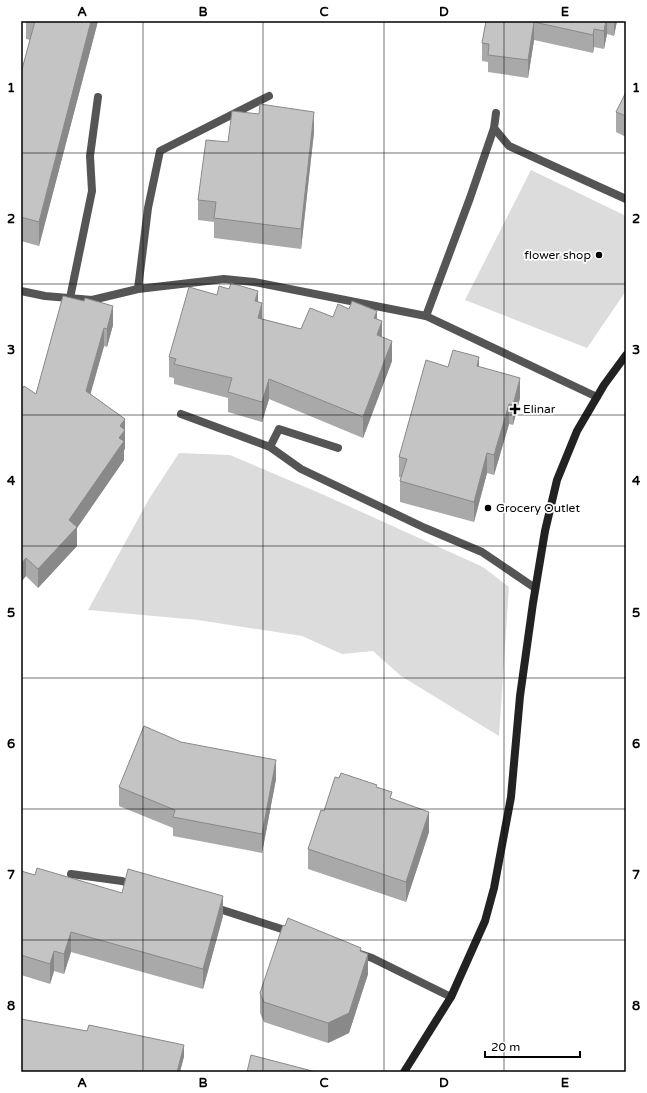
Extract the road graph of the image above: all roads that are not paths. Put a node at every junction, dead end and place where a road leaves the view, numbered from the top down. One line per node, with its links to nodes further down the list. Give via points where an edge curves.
1 (270, 96): 6 (street, via 160,151 148,208)
2 (98, 97): 8 (street, via 90,156 92,191)
3 (496, 113): 4 (street)
4 (494, 128): 5 (street, via 509,146); 9 (street)
5 (626, 199)
6 (138, 289): 8 (street, via 92,300); 9 (street, via 224,279 254,282)
7 (21, 291): 8 (street)
8 (70, 298)
9 (426, 316): 11 (street)
10 (626, 355): 11 (main road)
11 (597, 397): 15 (main road, via 577,431 557,480)
12 (181, 414): 13 (street)
13 (270, 447): 14 (street, via 279,429); 15 (street, via 301,468 425,528 482,552)
14 (338, 448)
15 (535, 588): 21 (main road, via 520,696 511,797 494,888 485,921)
16 (71, 874): 17 (street, via 122,881)
17 (144, 887)
18 (202, 904): 19 (street)
19 (301, 935)
20 (351, 951): 21 (street, via 372,958)
21 (451, 997): 22 (main road)
22 (404, 1072)

